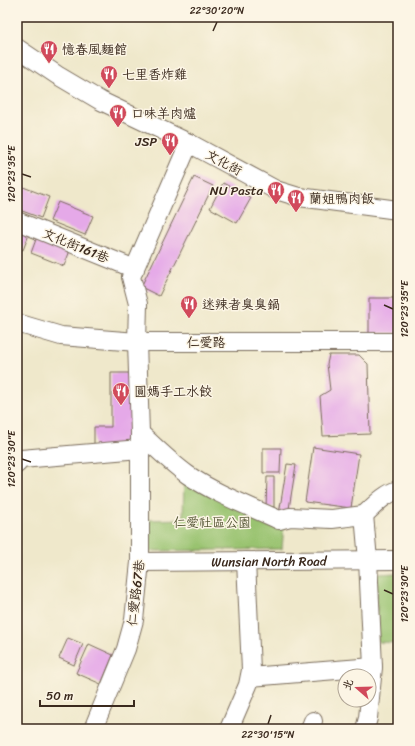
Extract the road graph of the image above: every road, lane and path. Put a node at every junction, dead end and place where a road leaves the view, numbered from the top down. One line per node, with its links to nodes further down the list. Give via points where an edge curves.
1 (17, 48): 2 (street, 文化街, via 101,101)
2 (189, 143): 3 (street, 文化街, via 276,190 300,197); 5 (street)
3 (398, 210)
4 (17, 221): 5 (street, 文化街161巷)
5 (135, 269): 7 (street, via 131,277 138,304)
6 (17, 323): 7 (street, 仁愛路, via 61,336)
7 (137, 342): 8 (street, 仁愛路); 9 (street, 仁愛路67巷)
8 (398, 342)
9 (140, 441): 10 (street, via 21,459); 12 (street, via 189,476 278,520 290,517 332,519); 16 (street, 仁愛路67巷)
10 (17, 464)
11 (398, 490): 12 (street, via 380,500)
12 (364, 515): 13 (street)
13 (368, 560): 14 (street, Wunsian North Road); 15 (street, Wunsian North Road); 17 (street)
14 (398, 560)
15 (246, 561): 16 (street, Wunsian North Road); 18 (street)
16 (140, 562): 19 (street, 仁愛路67巷, via 134,620 126,649)
17 (373, 667): 18 (street); 21 (street)
18 (250, 677): 20 (street)
19 (93, 729)
20 (229, 729)
21 (365, 729)

